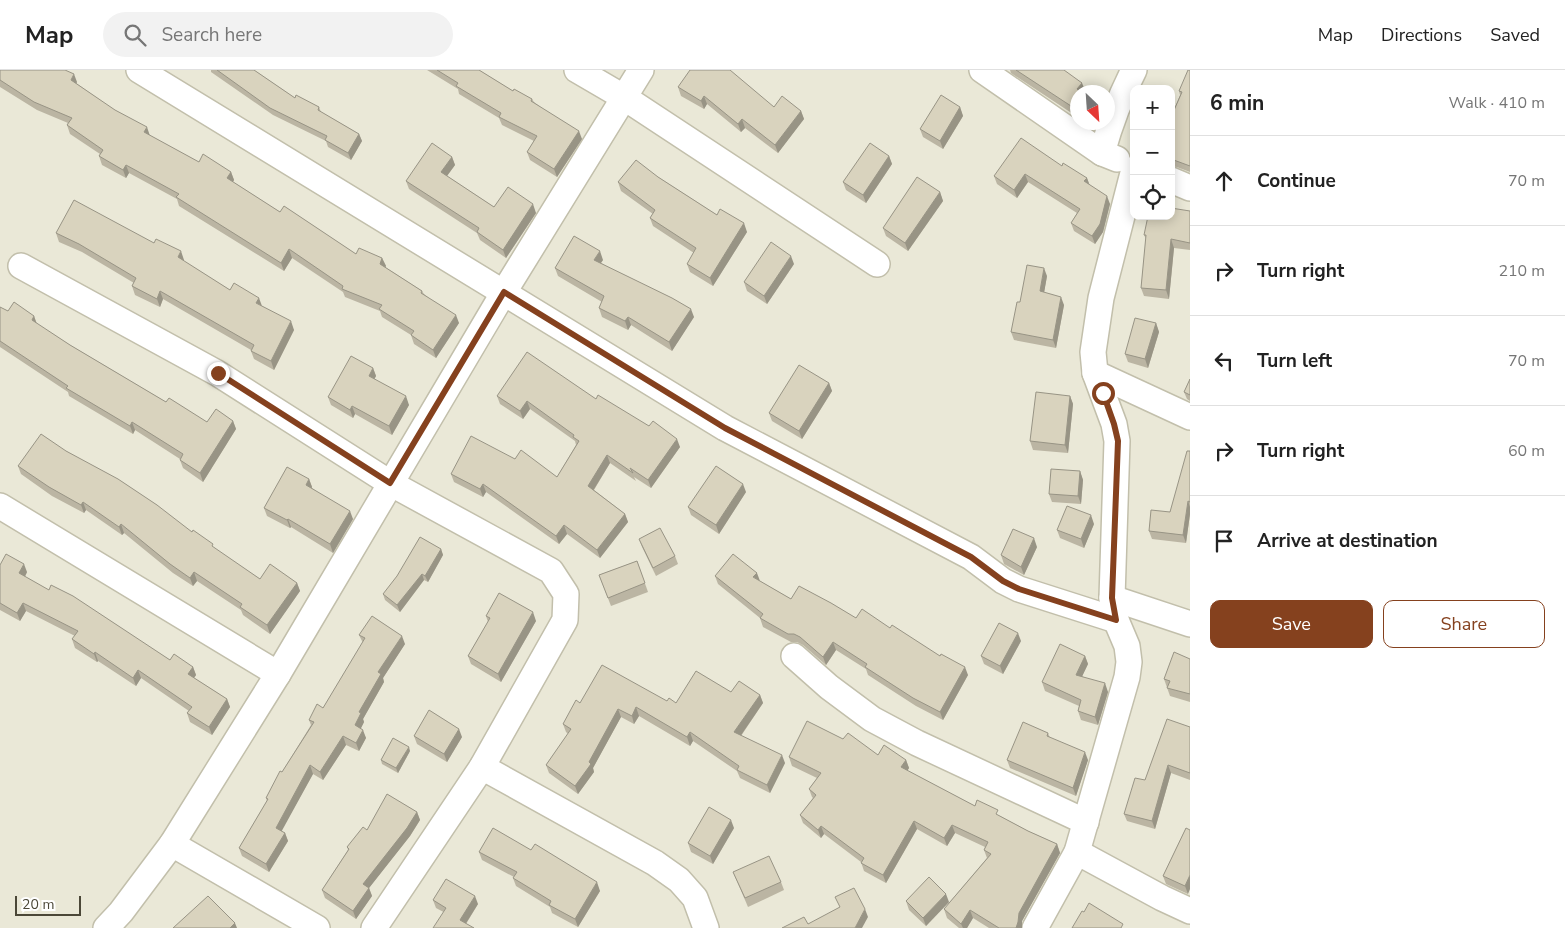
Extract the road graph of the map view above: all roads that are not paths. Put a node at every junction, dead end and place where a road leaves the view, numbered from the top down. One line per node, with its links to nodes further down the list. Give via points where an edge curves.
1 (138, 70): 14 (street)
2 (577, 70): 6 (street)
3 (641, 70): 6 (street)
4 (982, 70): 7 (street)
5 (1134, 70): 7 (street, via 1110,123)
6 (624, 98): 12 (street); 14 (street)
7 (1102, 153): 8 (street)
8 (1130, 165)
9 (1132, 175): 15 (street, via 1101,298 1093,352)
10 (1175, 182): 11 (street)
11 (1190, 188)
12 (877, 264)
13 (21, 266): 17 (street, via 218,373)
14 (504, 292): 17 (street); 19 (street, via 725,428 971,557 1003,581 1019,589)
15 (1095, 373): 16 (street); 19 (street, via 1118,441)
16 (1190, 417)
17 (390, 483): 22 (street); 23 (street, via 550,571 566,594 565,620)
18 (0, 506): 22 (street)
19 (1114, 609): 20 (street); 24 (street, via 1129,662)
20 (1190, 624)
21 (794, 656): 24 (street, via 872,719)
22 (278, 674): 25 (street)
23 (482, 768): 30 (street); 31 (street, via 679,880 695,898)
24 (1086, 822): 26 (street)
25 (172, 844): 28 (street); 29 (street)
26 (1077, 852): 27 (street); 32 (street)
27 (1190, 911)
28 (106, 928)
29 (317, 928)
30 (374, 928)
31 (706, 928)
32 (1035, 928)

